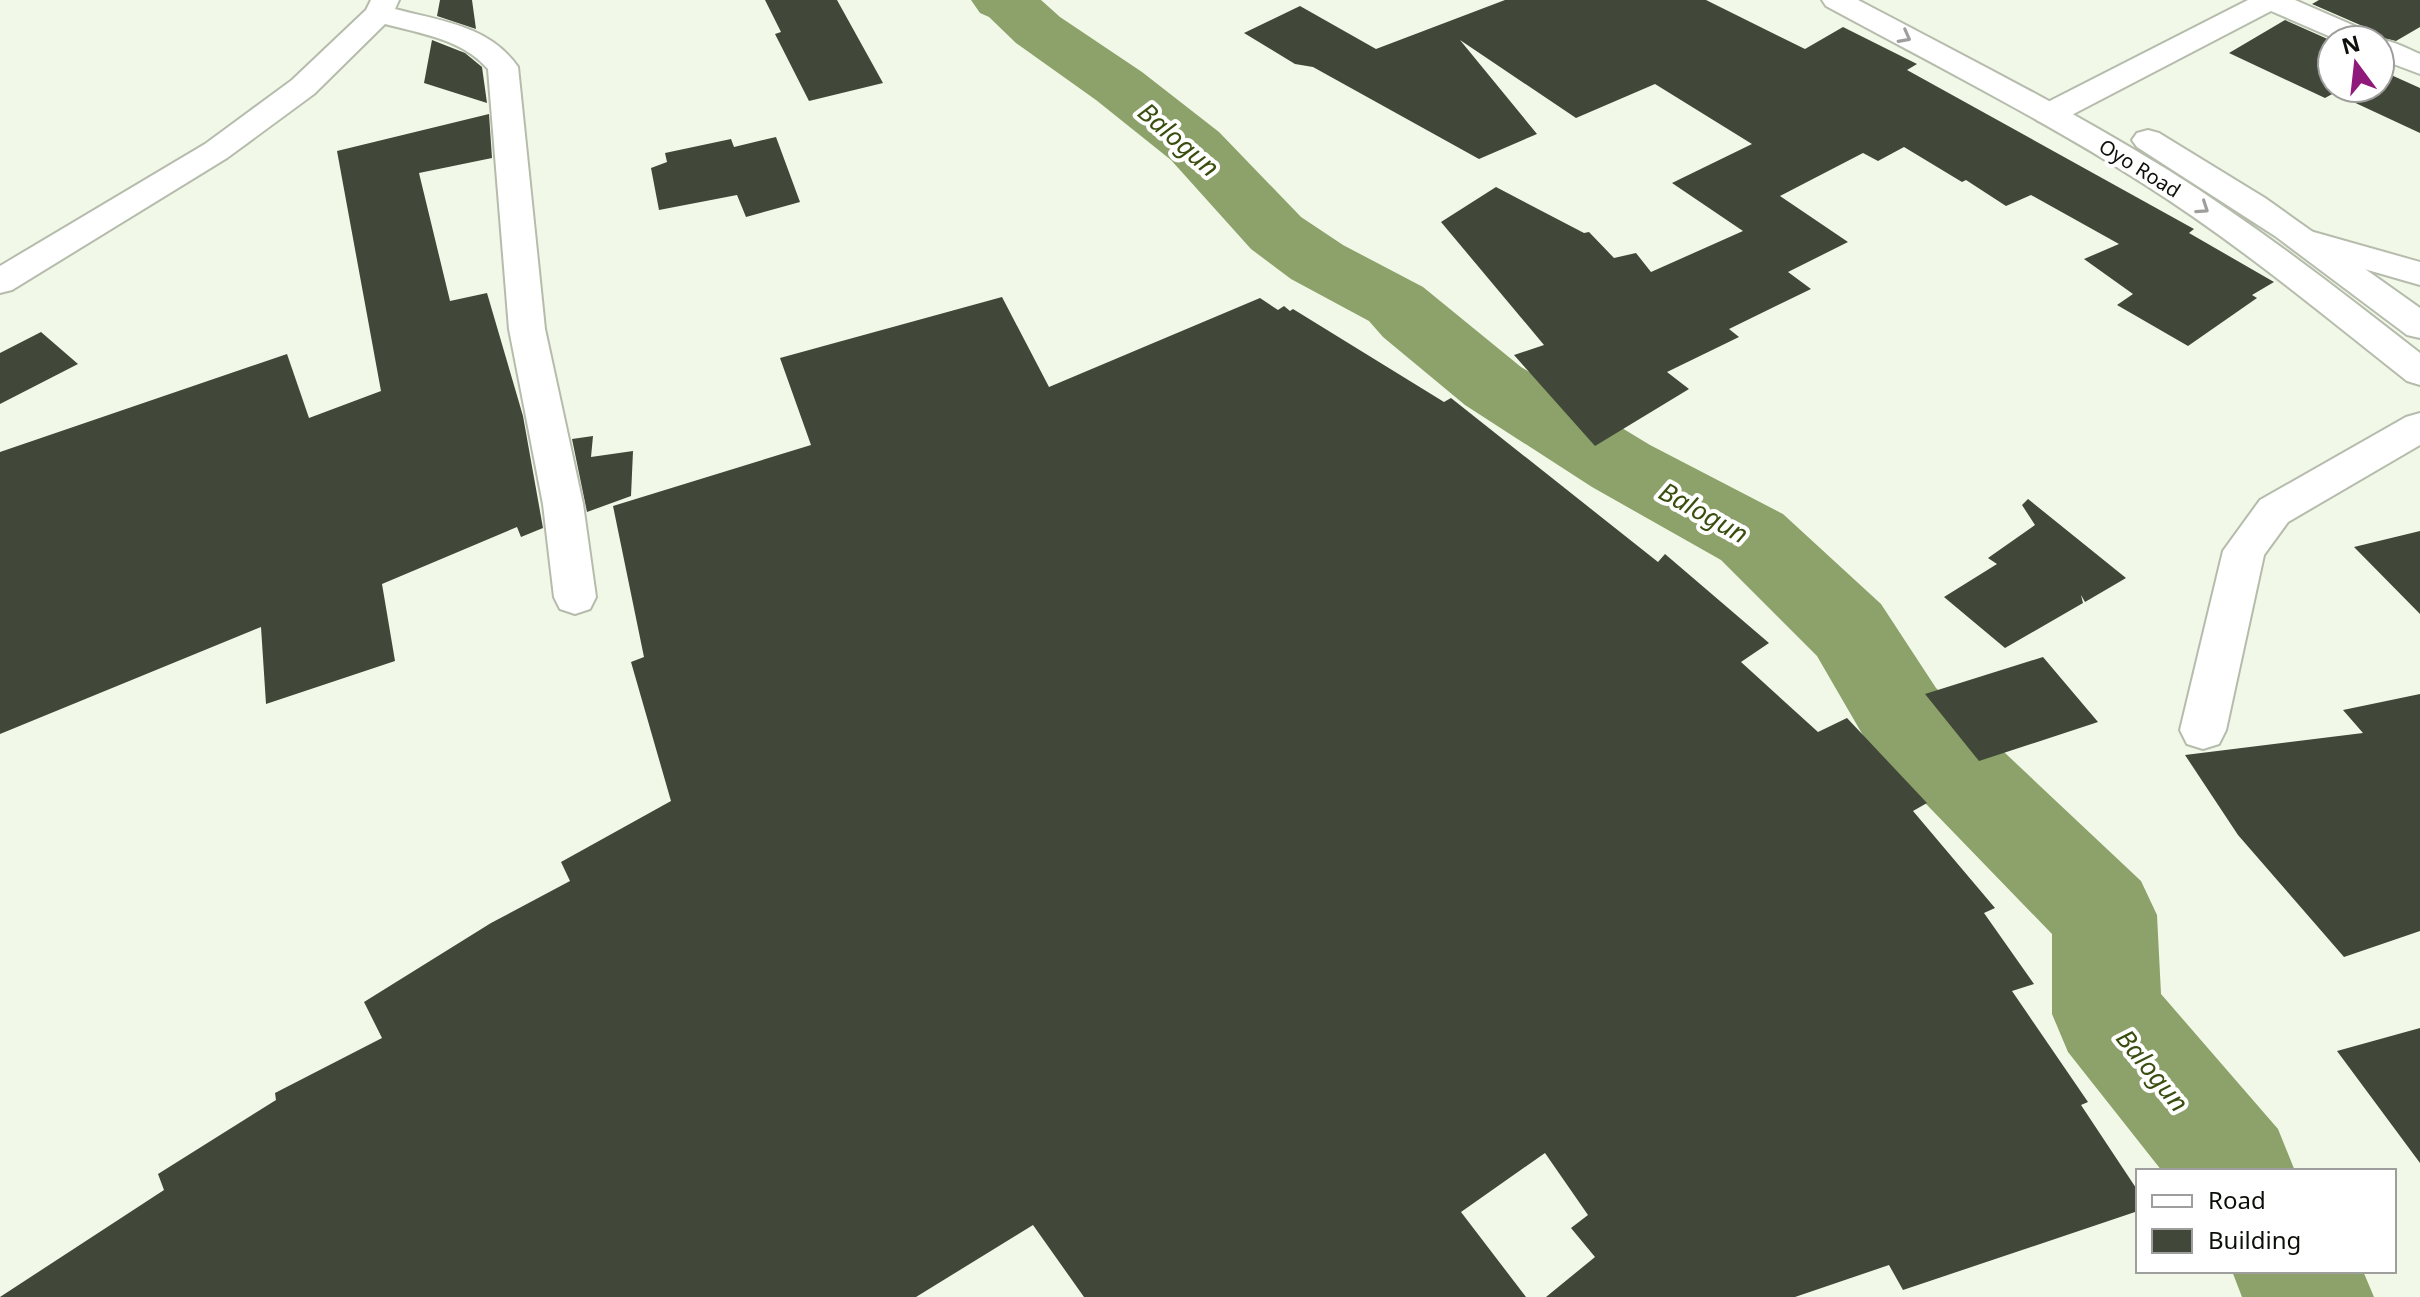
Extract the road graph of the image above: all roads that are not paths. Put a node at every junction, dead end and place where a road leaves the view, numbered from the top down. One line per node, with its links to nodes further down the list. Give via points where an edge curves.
1 (1836, 0): 8 (street, Oyo Road, one-way to 8)
2 (1893, 0): 8 (street, Oyo Road)
3 (2271, 0): 5 (street); 8 (street)
4 (382, 7): 11 (street, via 303,87 216,151); 15 (street, via 485,47 503,67 527,329 563,504)
5 (2326, 24)
6 (2396, 55): 7 (street)
7 (2420, 65)
8 (2063, 106): 9 (street, Oyo Road, via 2203,171); 13 (street, Oyo Road, one-way to 13, via 2260,247)
9 (2310, 242): 10 (street); 12 (street, Oyo Road)
10 (2420, 274)
11 (0, 282)
12 (2420, 326)
13 (2420, 372)
14 (2420, 427): 16 (street, via 2274,511 2244,551)
15 (575, 597)
16 (2203, 730)

